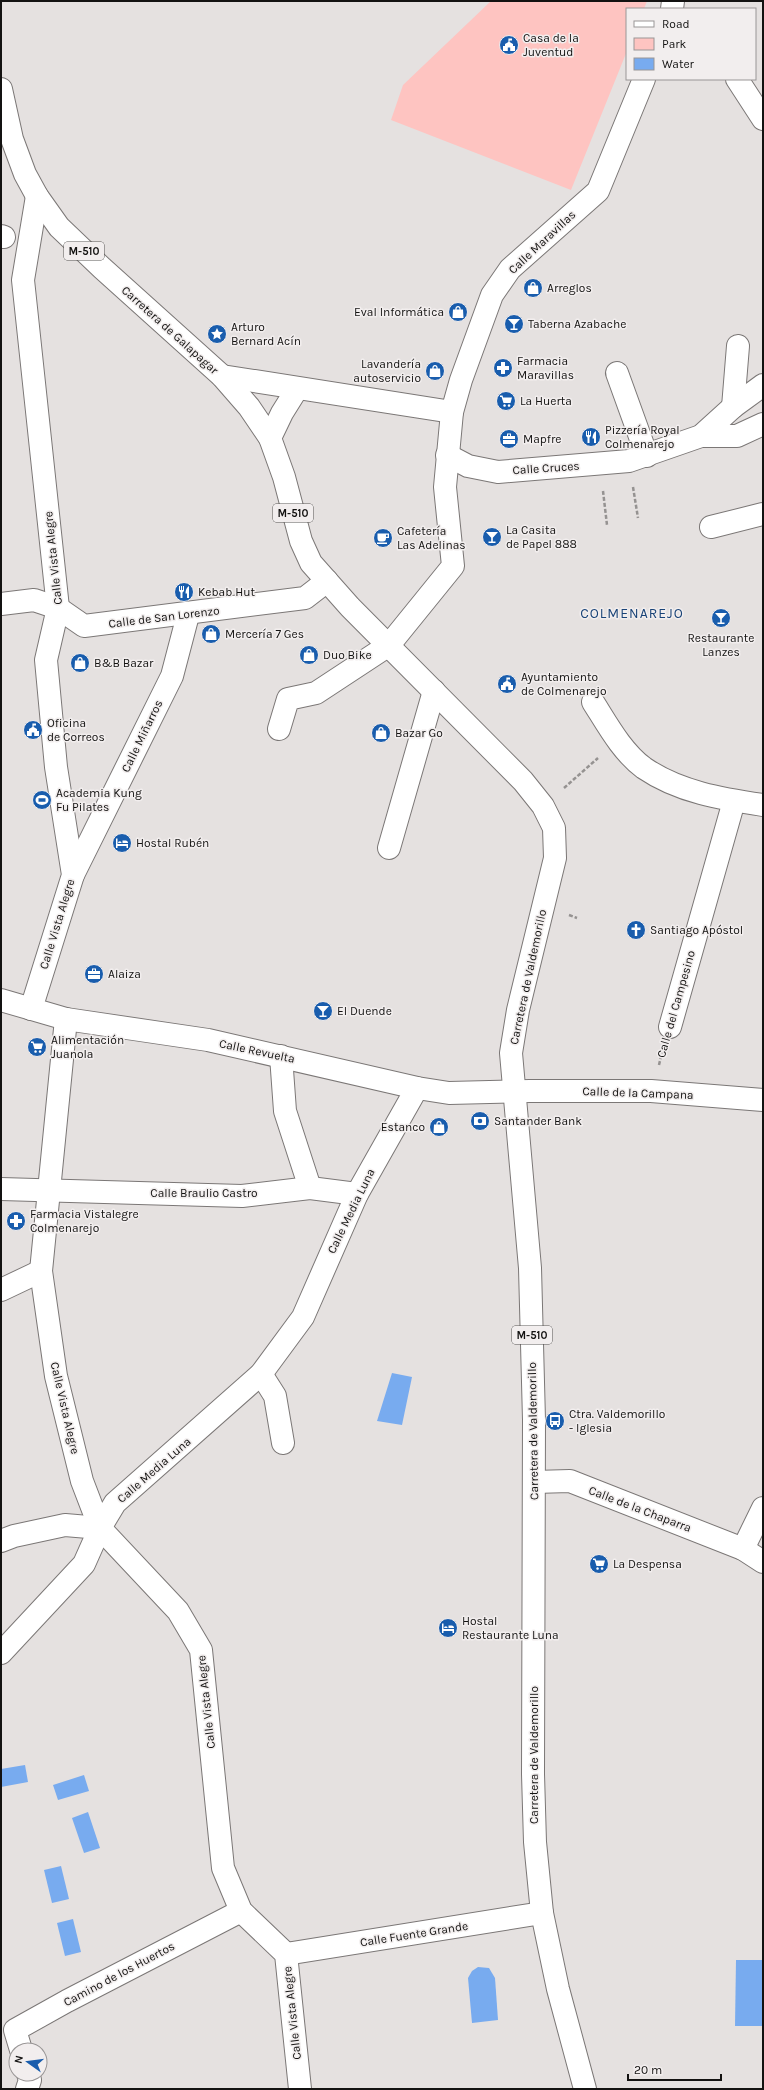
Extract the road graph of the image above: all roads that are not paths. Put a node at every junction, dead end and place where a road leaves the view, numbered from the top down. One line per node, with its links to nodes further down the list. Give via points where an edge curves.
1 (644, 80): 12 (street, Calle Maravillas, via 598,191 510,269 492,295)
2 (738, 80): 4 (street)
3 (1, 88): 5 (street, Carretera de Galapagar / M-510, via 12,139 25,174)
4 (763, 119)
5 (37, 196): 8 (street, Carretera de Galapagar / M-510, via 59,228); 22 (street, Calle Vista Alegre, via 23,280)
6 (738, 346): 11 (street)
7 (617, 373): 17 (street)
8 (222, 376): 10 (street); 15 (street, Carretera de Galapagar / M-510, via 249,407)
9 (763, 385): 11 (street, Calle Cruces)
10 (297, 389): 12 (street); 15 (street)
11 (733, 407): 14 (street, Calle Cruces)
12 (452, 412): 16 (street, Calle Maravillas)
13 (763, 424): 14 (street, via 737,436)
14 (701, 436): 17 (street, Calle Cruces)
15 (270, 438): 20 (street, Carretera de Galapagar / M-510, via 301,541 311,563)
16 (447, 455): 17 (street, Calle Cruces, via 468,466 498,472 629,461); 24 (street, Calle Maravillas, via 445,487 453,566)
17 (647, 456)
18 (763, 514): 19 (street)
19 (711, 527)
20 (327, 581): 23 (street, Calle de San Lorenzo, via 305,598); 24 (street, Carretera de Valdemorillo / M-510)
21 (1, 604): 22 (street, Calle de San Lorenzo, via 34,600)
22 (58, 608): 23 (street, Calle de San Lorenzo, via 84,626); 31 (street, Calle Vista Alegre, via 46,660 56,767)
23 (188, 614): 31 (street, Calle Miñarros, via 172,676)
24 (388, 645): 25 (street, Carretera de Valdemorillo / M-510); 27 (street, via 316,693 288,699)
25 (434, 691): 30 (street); 38 (street, Carretera de Valdemorillo / M-510, via 523,781 544,806 554,828 555,858 518,1010 511,1053)
26 (593, 702): 28 (street, via 618,741 643,767 683,789)
27 (279, 729)
28 (734, 801): 29 (street); 35 (street, Calle del Campesino)
29 (763, 805)
30 (389, 848)
31 (73, 875): 33 (street, Calle Vista Alegre)
32 (1, 1000): 33 (street, Calle Revuelta)
33 (31, 1009): 34 (street, Calle Revuelta)
34 (66, 1019): 36 (street, Calle Revuelta, via 208,1040); 42 (street, Calle Vista Alegre)
35 (670, 1027)
36 (281, 1056): 37 (street, Calle Revuelta); 40 (street, via 285,1111)
37 (417, 1088): 38 (street, Calle Revuelta, via 449,1093); 43 (street, Calle Media Luna)
38 (514, 1092): 39 (street, Calle de la Campana, via 651,1092); 48 (street, Carretera de Valdemorillo / M-510, via 530,1268)
39 (763, 1100)
40 (310, 1188): 42 (street, Calle Braulio Castro, via 242,1196); 43 (street, Calle Braulio Castro)
41 (1, 1189): 42 (street)
42 (50, 1191): 44 (street, Calle Vista Alegre)
43 (357, 1194): 46 (street, Calle Media Luna, via 303,1317)
44 (41, 1271): 45 (street); 50 (street, Calle Vista Alegre, via 56,1376 82,1481)
45 (1, 1290)
46 (261, 1374): 47 (street, via 275,1396); 50 (street, Calle Media Luna, via 115,1503)
47 (283, 1443)
48 (534, 1482): 52 (street, Calle de la Chaparra, via 570,1481); 56 (street, Carretera de Valdemorillo / M-510, via 533,1774 535,1842)
49 (763, 1508): 52 (street)
50 (100, 1528): 51 (street, via 65,1525); 54 (street, Calle Media Luna, via 84,1564); 55 (street, Calle Vista Alegre, via 178,1611 201,1650 223,1868)
51 (1, 1541)
52 (744, 1550): 53 (street, Calle de la Chaparra)
53 (763, 1562)
54 (1, 1653)
55 (241, 1911): 57 (street, Calle Vista Alegre); 58 (street, Camino de los Huertos, via 67,2001)
56 (542, 1913): 57 (street, Calle Fuente Grande); 60 (street, Carretera de Valdemorillo / M-510, via 558,1990)
57 (286, 1954): 59 (street, Calle Vista Alegre)
58 (12, 2036)
59 (300, 2089)
60 (585, 2089)

